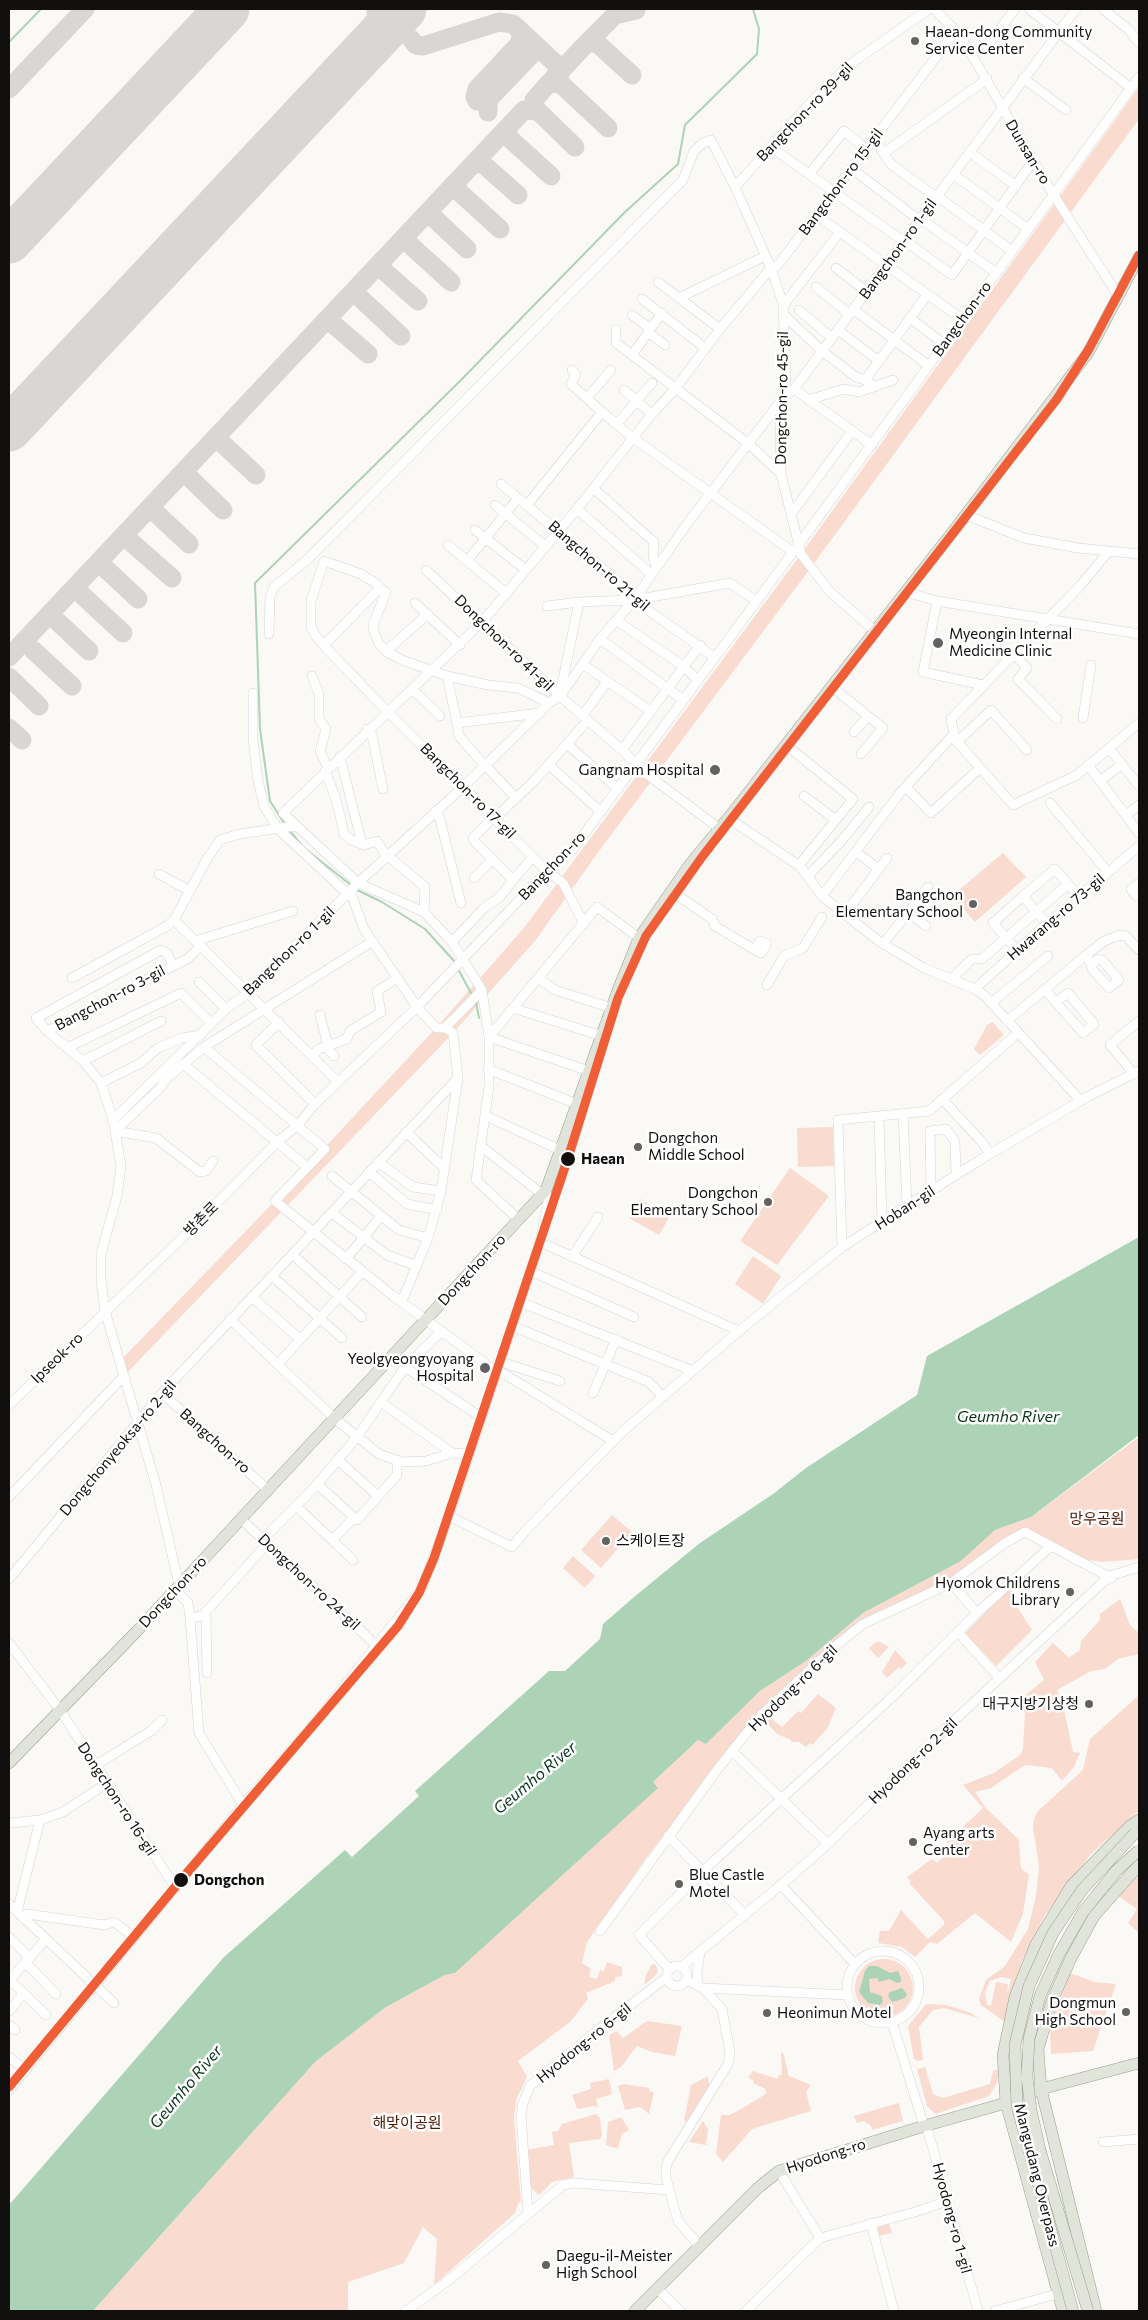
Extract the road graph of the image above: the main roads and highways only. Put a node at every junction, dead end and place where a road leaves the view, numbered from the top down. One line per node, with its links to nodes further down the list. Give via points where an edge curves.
1 (1139, 257): 2 (main road, Dongchon-ro, via 1088,353 906,592 720,829 690,862 639,938 544,1192 177,1588)
2 (9, 1763)
3 (1139, 1820): 9 (main road, via 1072,1886 1036,1944 1015,1998 1003,2055)
4 (1137, 1831): 12 (main road, Mangudang Overpass, bridge, via 1082,1890 1053,1933 1029,1986 1015,2046 1017,2106)
5 (1139, 1850): 13 (main road, Mangudang Overpass, bridge, via 1116,1871 1083,1912 1040,1996 1029,2039 1031,2110)
6 (1139, 1865): 8 (main road, via 1094,1916 1071,1958 1052,2001 1038,2049)
7 (1139, 2063): 8 (main road, Hyodong-ro)
8 (1040, 2089): 9 (main road, Hyodong-ro); 14 (main road)
9 (1006, 2103): 10 (main road, Hyodong-ro, via 780,2171 758,2188); 11 (main road)
10 (635, 2311)
11 (1063, 2311)
12 (1073, 2311)
13 (1088, 2311)
14 (1096, 2311)

